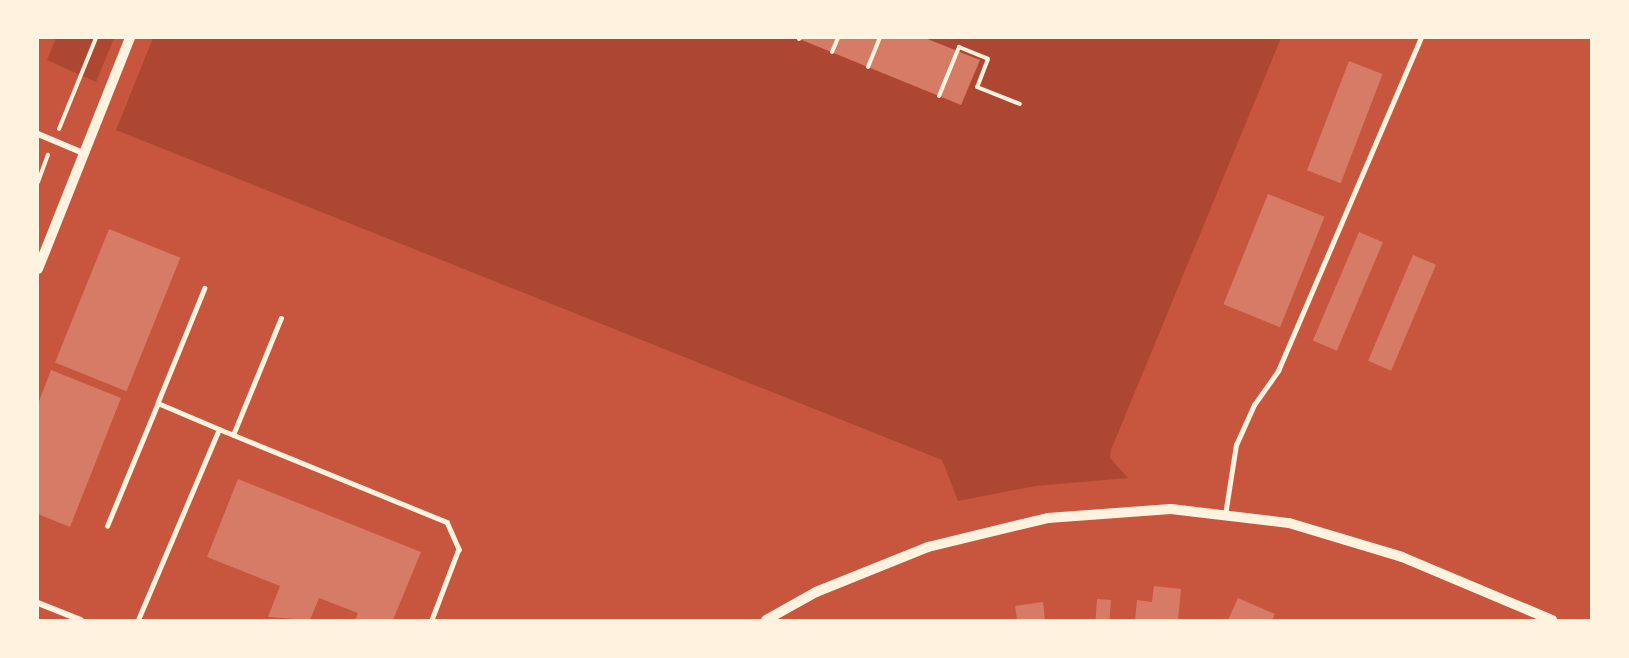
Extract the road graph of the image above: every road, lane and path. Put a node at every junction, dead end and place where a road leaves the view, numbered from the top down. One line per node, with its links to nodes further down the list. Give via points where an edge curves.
1 (96, 38): 11 (path)
2 (130, 38): 12 (street)
3 (838, 38): 6 (path)
4 (880, 38): 7 (path)
5 (1421, 38): 20 (lane, via 1278,371 1254,405 1236,445)
6 (832, 52)
7 (868, 67)
8 (939, 96): 9 (path, via 959,47 988,59 977,87)
9 (1020, 104)
10 (38, 134): 11 (street)
11 (54, 141): 12 (street); 13 (path)
12 (83, 153): 14 (street)
13 (38, 182)
14 (38, 268)
15 (205, 288): 17 (lane)
16 (281, 318): 19 (lane)
17 (158, 403): 18 (lane); 21 (lane)
18 (219, 429): 19 (lane); 24 (lane)
19 (233, 435): 25 (lane, via 447,522 459,549)
20 (1225, 515): 26 (street, via 1171,509 1048,518 928,547 816,592); 27 (street, via 1289,523 1402,557)
21 (107, 526)
22 (38, 603): 23 (street)
23 (81, 621)
24 (138, 621)
25 (432, 621)
26 (766, 621)
27 (1552, 621)

